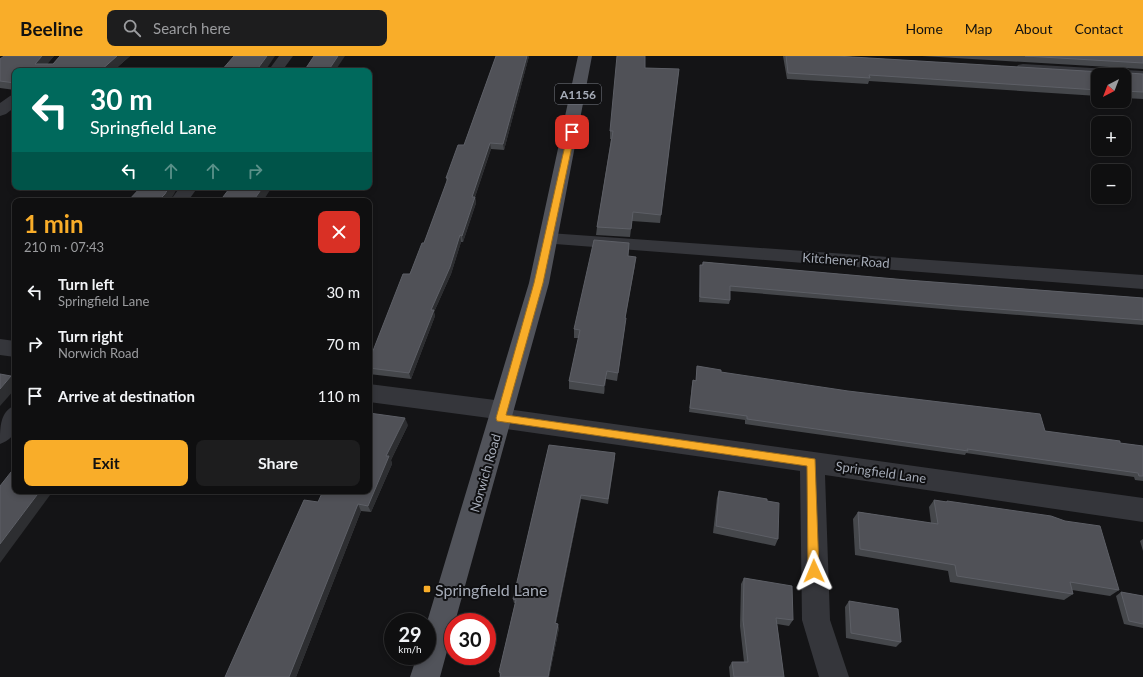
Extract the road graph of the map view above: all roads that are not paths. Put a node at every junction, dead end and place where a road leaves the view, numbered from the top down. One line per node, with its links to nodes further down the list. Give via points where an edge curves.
1 (286, 56): 4 (street)
2 (584, 56): 8 (main road, Norwich Road / A1156, via 572,132)
3 (1008, 67): 5 (street)
4 (277, 68)
5 (1143, 75)
6 (12, 101): 7 (street)
7 (0, 111)
8 (549, 239): 9 (street, Kitchener Road); 13 (main road, Norwich Road / A1156)
9 (1143, 282)
10 (0, 347): 11 (street)
11 (12, 349)
12 (372, 393): 13 (street, Springfield Lane)
13 (502, 414): 16 (street, Springfield Lane); 18 (main road, Norwich Road / A1156)
14 (12, 419): 15 (street)
15 (0, 434)
16 (812, 462): 17 (street, Springfield Lane); 19 (street, via 816,620)
17 (1143, 510)
18 (425, 677)
19 (834, 677)

